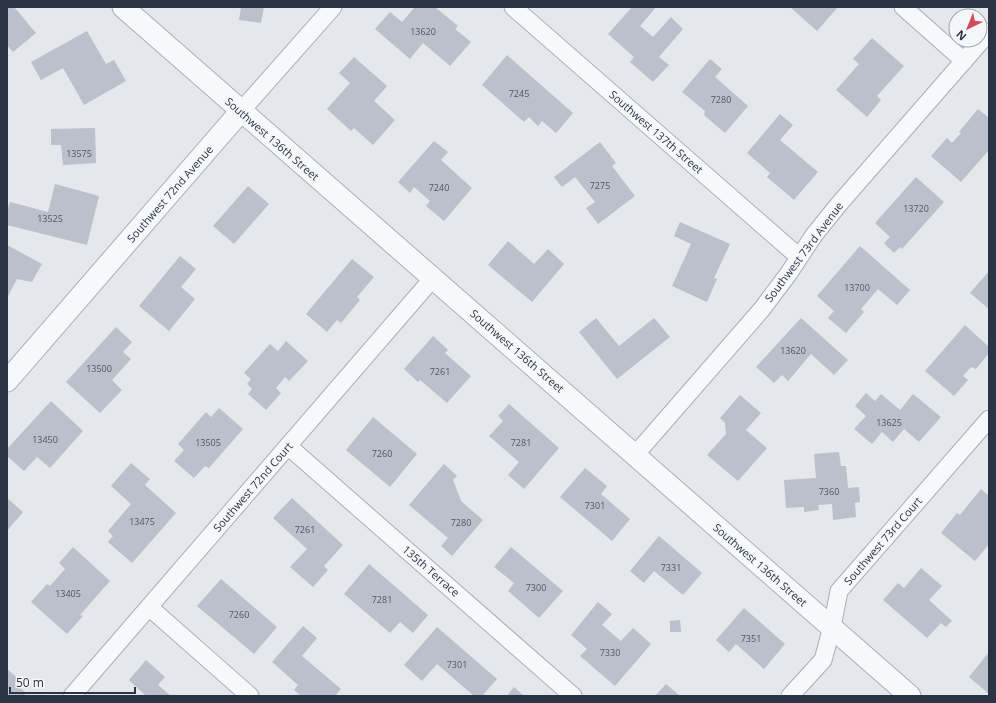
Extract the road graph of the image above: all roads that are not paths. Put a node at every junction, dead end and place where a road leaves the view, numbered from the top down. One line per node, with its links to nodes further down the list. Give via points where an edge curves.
1 (123, 7): 7 (street, Southwest 136th Street)
2 (333, 7): 7 (street, Southwest 72nd Avenue)
3 (513, 7): 8 (street, Southwest 137th Street)
4 (903, 7): 6 (street)
5 (989, 32): 6 (street, Southwest 73rd Avenue)
6 (964, 61): 8 (street, Southwest 73rd Avenue, via 839,204)
7 (241, 111): 9 (street, Southwest 136th Street); 10 (street, Southwest 72nd Avenue)
8 (799, 257): 13 (street, Southwest 73rd Avenue, via 762,309)
9 (433, 278): 12 (street, Southwest 72nd Court); 13 (street, Southwest 136th Street)
10 (7, 380)
11 (989, 419): 15 (street, Southwest 73rd Court, via 838,591)
12 (288, 446): 14 (street, Southwest 72nd Court); 18 (street, 135th Terrace)
13 (635, 455): 15 (street, Southwest 136th Street)
14 (149, 607): 16 (street, Southwest 72nd Court); 17 (street)
15 (832, 627): 19 (street, Southwest 73rd Court, via 823,660); 20 (street, Southwest 136th Street)
16 (72, 696)
17 (250, 696)
18 (573, 696)
19 (790, 696)
20 (910, 696)

